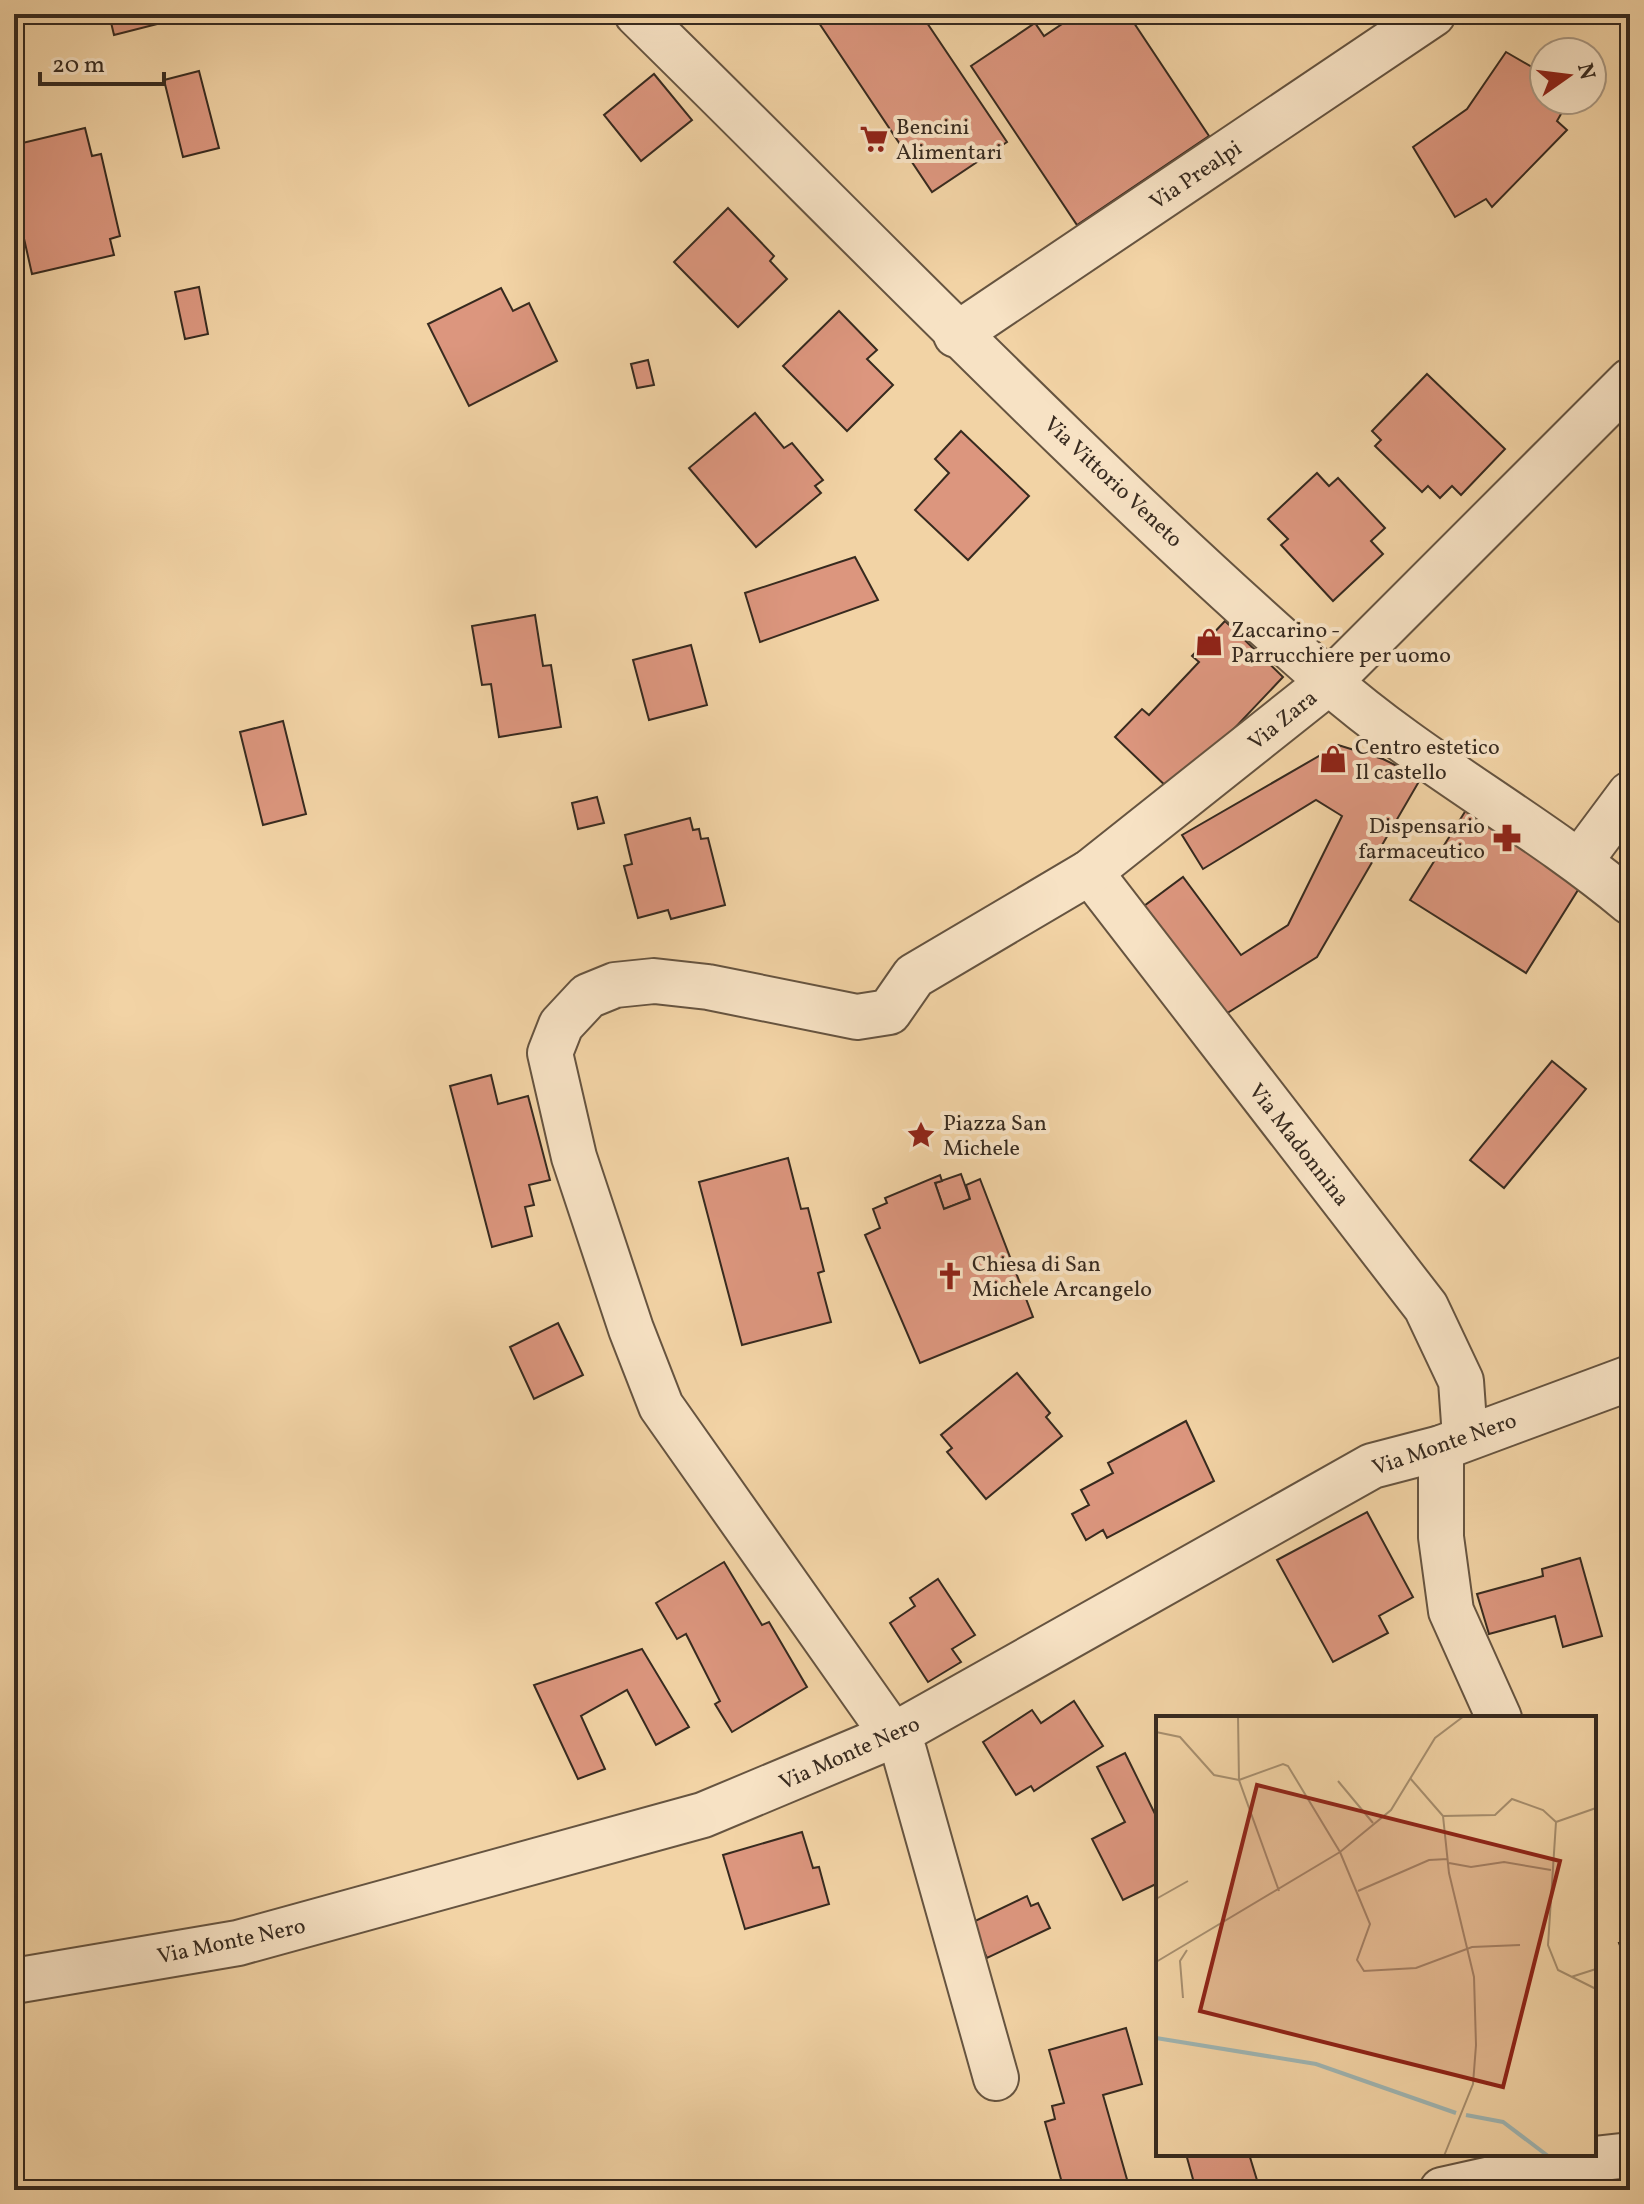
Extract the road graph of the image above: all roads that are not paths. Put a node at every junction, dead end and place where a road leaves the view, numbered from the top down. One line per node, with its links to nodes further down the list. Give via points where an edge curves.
1 (637, 14): 3 (street, Via Vittorio Veneto)
2 (1433, 14): 3 (street, Via Prealpi)
3 (956, 335): 5 (street, Via Vittorio Veneto)
4 (1630, 381): 5 (street, Via Zara)
5 (1329, 682): 7 (street, Via Vittorio Veneto, via 1468,787); 8 (street, Via Zara)
6 (1630, 794): 7 (street)
7 (1580, 861): 9 (street, Via Vittorio Veneto)
8 (1090, 872): 11 (street, Via Madonnina, via 1426,1307 1461,1381); 13 (street, Via Zara, via 914,976 889,1012 857,1017 708,987 654,981 615,985 588,996 561,1025 550,1053 574,1157 661,1406)
9 (1630, 902)
10 (1630, 1378): 11 (street, Via Monte Nero)
11 (1453, 1442): 12 (street, Via Madonnina, via 1441,1537 1451,1611); 13 (street, Via Monte Nero, via 1372,1466)
12 (1498, 1716)
13 (894, 1735): 14 (street, Via Monte Nero, via 703,1815 532,1864 238,1943); 15 (street, Via Zara, via 904,1751)
14 (14, 1981)
15 (996, 2078)
16 (1630, 2155): 17 (street)
17 (1567, 2158): 18 (street)
18 (1442, 2190)

